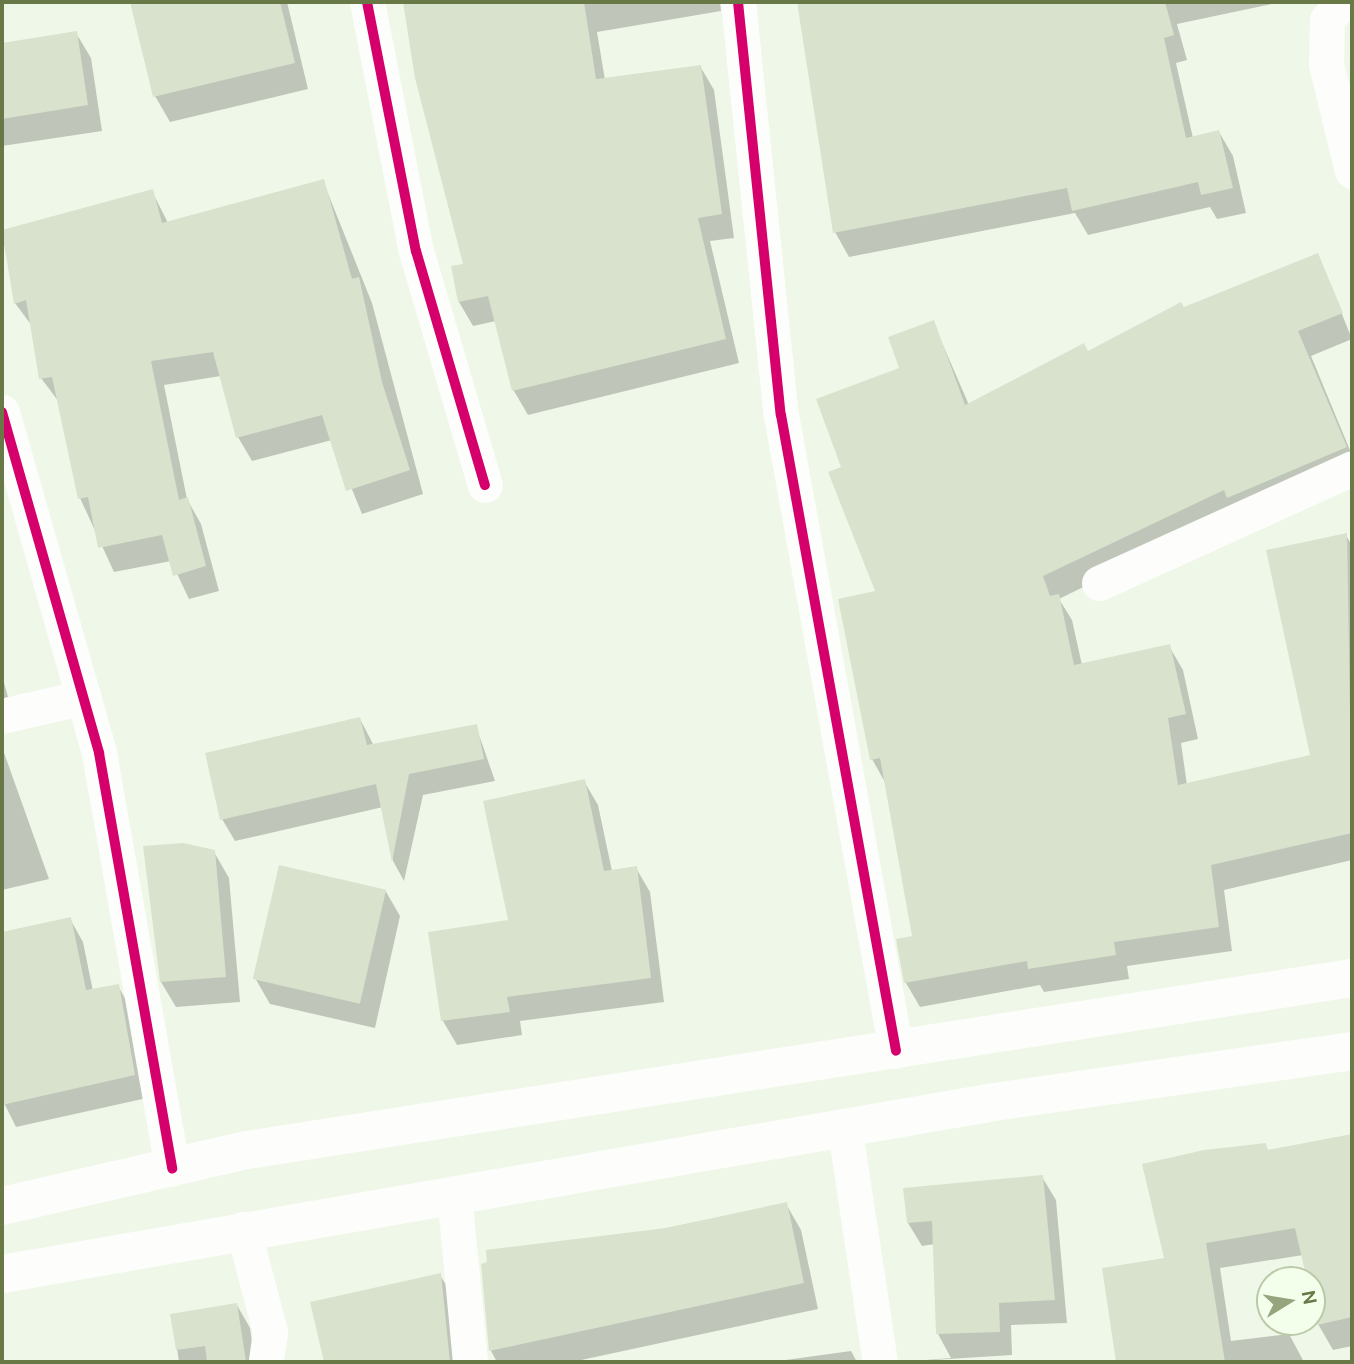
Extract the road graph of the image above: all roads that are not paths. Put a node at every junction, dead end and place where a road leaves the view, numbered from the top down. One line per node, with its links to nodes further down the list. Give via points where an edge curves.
1 (367, 2): 7 (street, via 416,250)
2 (738, 2): 12 (street, via 781,415)
3 (1342, 2): 4 (street, via 1327,20 1326,64)
4 (1352, 171)
5 (2, 412): 9 (street)
6 (1352, 468): 8 (street)
7 (485, 485)
8 (1099, 583)
9 (83, 697): 10 (street); 15 (street)
10 (2, 716)
11 (1352, 978): 12 (main road)
12 (896, 1051): 15 (main road, via 247,1150)
13 (1352, 1052): 14 (main road, via 994,1102)
14 (845, 1130): 16 (main road); 22 (street)
15 (172, 1169): 17 (main road)
16 (454, 1193): 18 (main road); 21 (street)
17 (2, 1206)
18 (243, 1229): 19 (main road); 20 (street, via 271,1332)
19 (2, 1274)
20 (267, 1362)
21 (471, 1362)
22 (880, 1362)

